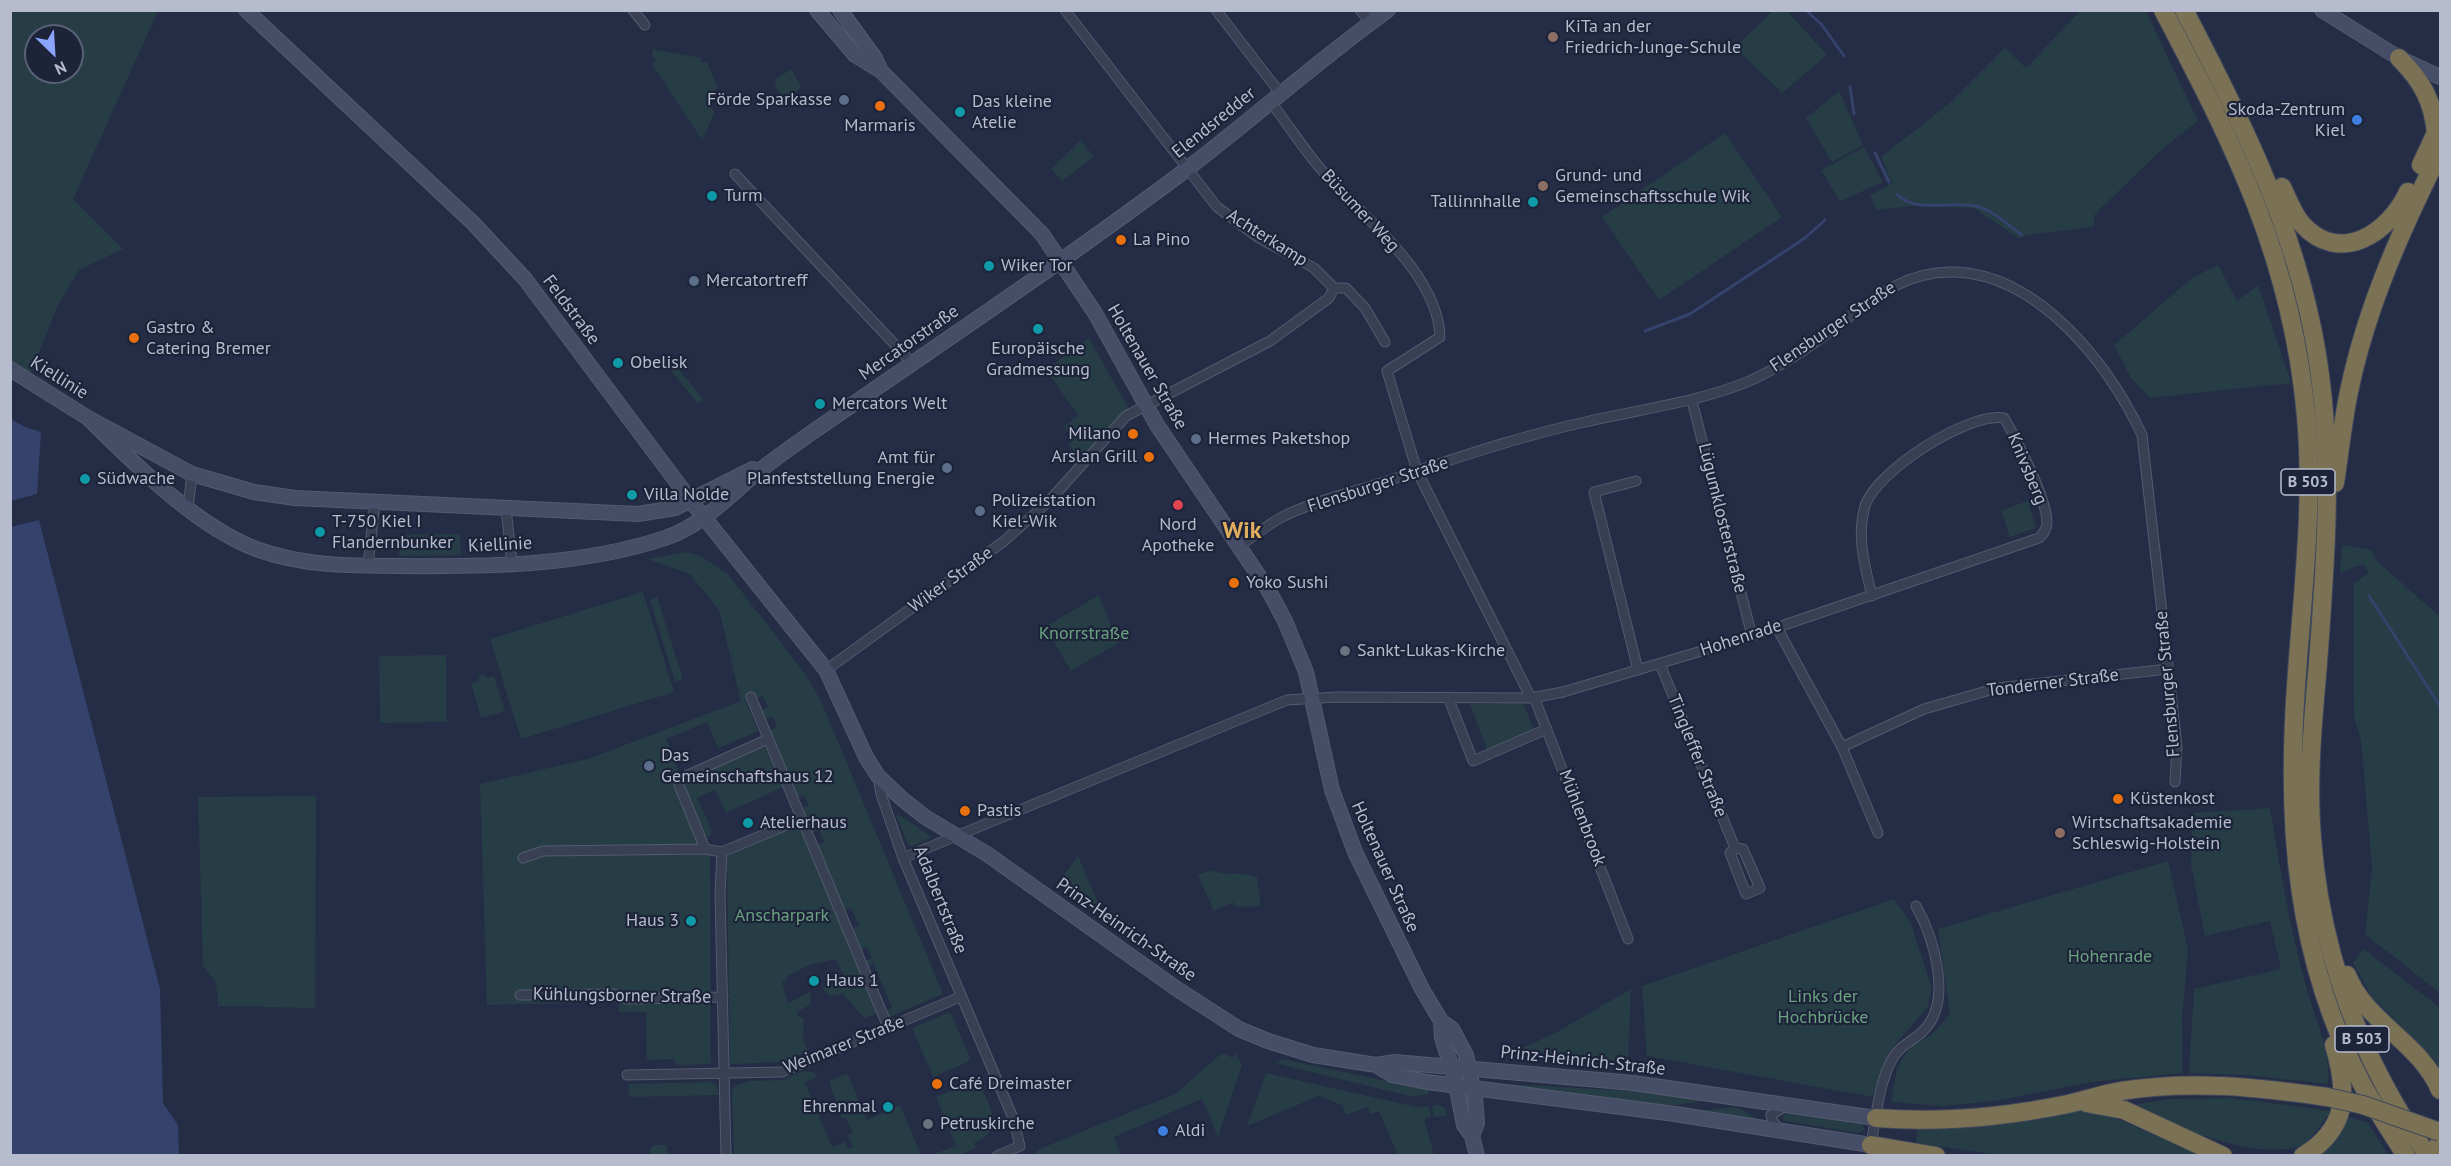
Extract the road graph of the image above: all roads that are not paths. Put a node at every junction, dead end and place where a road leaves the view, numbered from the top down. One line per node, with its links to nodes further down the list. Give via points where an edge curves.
1 (246, 10): 36 (street, Feldstraße, via 489,239 559,323)
2 (633, 10): 13 (street)
3 (817, 10): 15 (street, Holtenauer Straße, via 852,52)
4 (840, 10): 15 (street, Holtenauer Straße)
5 (1065, 10): 21 (street, Achterkamp)
6 (1216, 10): 17 (street, Büsumer Weg)
7 (1360, 10): 12 (street)
8 (1388, 10): 12 (street, Elendsredder)
9 (2163, 10): 75 (highway, B 503, via 2218,115 2264,219 2299,355 2306,417 2308,521 2292,751 2293,832 2303,915)
10 (2184, 10): 19 (highway, B 503)
11 (2322, 10): 14 (street)
12 (1371, 23): 17 (street, Elendsredder)
13 (645, 25)
14 (2399, 58): 16 (street); 18 (highway, via 2427,91)
15 (881, 71): 23 (street, Holtenauer Straße, via 1017,206)
16 (2440, 77)
17 (1275, 97): 21 (street, Elendsredder); 32 (street, Büsumer Weg, via 1319,168 1385,233 1404,258 1439,320 1440,337 1387,371)
18 (2438, 129): 19 (highway, via 2398,211 2379,232 2353,242 2322,240 2300,223 2273,170)
19 (2250, 138): 40 (highway, B 503, via 2296,259 2311,321 2325,416)
20 (2440, 152): 40 (highway, via 2411,211 2364,333 2349,388)
21 (1186, 169): 23 (street, Elendsredder); 24 (street, Achterkamp, via 1217,207 1259,238 1314,268)
22 (735, 174): 26 (street)
23 (1061, 261): 26 (street, Mercatorstraße); 29 (street, Holtenauer Straße, via 1095,313)
24 (1334, 288): 25 (street, Achterkamp, via 1346,288 1365,308); 29 (street, Wiker Straße, via 1329,298 1270,341)
25 (1385, 342)
26 (912, 363): 31 (street, Mercatorstraße)
27 (10, 369): 30 (street, Kiellinie)
28 (1692, 401): 32 (street, Flensburger Straße, via 1564,427); 47 (street, Lügumklosterstraße); 49 (street, Flensburger Straße, via 1749,381 1792,358 1874,297 1913,277 1964,273 2015,288 2045,310 2097,360 2119,389 2142,435)
29 (1145, 405): 42 (street, Holtenauer Straße); 50 (street, Wiker Straße, via 1126,416 1043,507 1003,542)
30 (88, 418): 33 (street, Kiellinie); 37 (street, Kiellinie)
31 (778, 455): 36 (street, Mercatorstraße); 39 (street, Mercatorstraße)
32 (1417, 471): 42 (street, Flensburger Straße, via 1284,516); 55 (street)
33 (192, 474): 35 (street, Kiellinie, via 254,492); 37 (street)
34 (1636, 481): 51 (street, via 1594,492)
35 (375, 501): 38 (street, Kiellinie); 44 (street)
36 (691, 501): 38 (street, Kiellinie, via 660,512 638,514); 39 (street, Feldstraße)
37 (188, 508): 44 (street, Kiellinie, via 256,549 300,561)
38 (506, 508): 43 (street)
39 (704, 517): 43 (street, Kiellinie, via 665,538 581,557); 50 (street, Feldstraße)
40 (2328, 520): 70 (highway, B 503, via 2312,754 2312,835)
41 (2045, 532): 45 (street, Hohenrade, via 2039,538); 45 (street, Knivsberg, via 2043,507 2004,418 1992,416 1967,424 1911,457 1866,502 1861,541)
42 (1239, 546): 54 (street, Holtenauer Straße, via 1291,632)
43 (512, 564): 44 (street, Kiellinie)
44 (368, 566)
45 (1872, 596): 46 (street, Hohenrade)
46 (1776, 626): 47 (street, Hohenrade); 58 (street)
47 (1752, 636): 48 (street, Hohenrade)
48 (1660, 664): 51 (street, Hohenrade); 64 (street, Tingleffer Straße)
49 (2168, 669): 58 (street, Tonderner Straße, via 1997,688 1924,709); 60 (street, Flensburger Straße, via 2177,747)
50 (825, 670): 59 (street, Adalbertstraße)
51 (1638, 670): 55 (street, Hohenrade)
52 (751, 697): 57 (street)
53 (1448, 697): 54 (street, Hohenrade); 55 (street, Hohenrade); 56 (street, via 1473,761)
54 (1312, 698): 63 (street, via 1287,700); 76 (street, Holtenauer Straße, via 1341,819)
55 (1532, 698): 56 (street, Mühlenbrook)
56 (1548, 729): 71 (street, Mühlenbrook)
57 (768, 739): 61 (street); 65 (street, via 679,779)
58 (1842, 747): 62 (street)
59 (878, 776): 63 (street, Prinz-Heinrich-Straße, via 914,810); 68 (street, Adalbertstraße)
60 (2175, 782)
61 (801, 819): 66 (street); 77 (street)
62 (1878, 833)
63 (954, 836): 68 (street); 78 (street, Prinz-Heinrich-Straße, via 987,854 1239,1029 1295,1050)
64 (1735, 848): 64 (street, Tingleffer Straße, via 1743,849 1760,888 1746,894 1730,853)
65 (705, 849): 66 (street); 67 (street, via 543,850)
66 (722, 852): 73 (street)
67 (523, 858)
68 (903, 858): 74 (street, Adalbertstraße)
69 (1916, 906): 88 (street, via 1924,920 1940,979 1938,1004 1923,1032 1902,1045 1893,1058)
70 (2322, 911): 85 (highway, B 503, via 2353,990 2367,1009 2422,1059); 91 (highway, B 503, via 2332,961 2363,1043 2386,1089)
71 (1628, 939)
72 (520, 994): 73 (street, Kühlungsborner Straße, via 615,994 627,999)
73 (723, 997): 81 (street)
74 (960, 997): 77 (street, Weimarer Straße); 94 (street, Adalbertstraße, via 1013,1118 1020,1146)
75 (2327, 1002): 98 (highway, via 2328,1026 2343,1075 2343,1105 2323,1141); 99 (highway, B 503, via 2363,1085)
76 (1441, 1021): 79 (street, Holtenauer Straße); 80 (street, Holtenauer Straße, via 1452,1029)
77 (888, 1027): 81 (street, Weimarer Straße, via 782,1072)
78 (1376, 1065): 79 (street, Prinz-Heinrich-Straße, via 1395,1062); 83 (street, Prinz-Heinrich-Straße, via 1392,1075)
79 (1452, 1067): 80 (street, Prinz-Heinrich-Straße); 83 (street, Holtenauer Straße)
80 (1471, 1068): 84 (street, Holtenauer Straße); 87 (street, Prinz-Heinrich-Straße, via 1633,1083)
81 (724, 1074): 82 (street, Weimarer Straße); 93 (street)
82 (627, 1075)
83 (1456, 1085): 84 (street, Prinz-Heinrich-Straße); 90 (street, Holtenauer Straße, via 1464,1125)
84 (1475, 1087): 89 (street, Prinz-Heinrich-Straße); 90 (street, Holtenauer Straße, via 1477,1123)
85 (2440, 1090)
86 (2076, 1102): 88 (highway, B 503, via 2010,1114 1940,1120); 91 (highway, B 503, bridge, via 2139,1089 2232,1085 2364,1105); 97 (highway, via 2124,1110)
87 (1785, 1106): 88 (street, Prinz-Heinrich-Straße); 89 (street, via 1771,1115)
88 (1876, 1118): 92 (street)
89 (1780, 1130): 92 (street, Prinz-Heinrich-Straße)
90 (1472, 1136): 95 (street, Holtenauer Straße)
91 (2437, 1144)
92 (1871, 1145): 96 (highway)
93 (726, 1155)
94 (997, 1155)
95 (1477, 1155)
96 (1936, 1155)
97 (2223, 1155)
98 (2303, 1155)
99 (2406, 1155)

